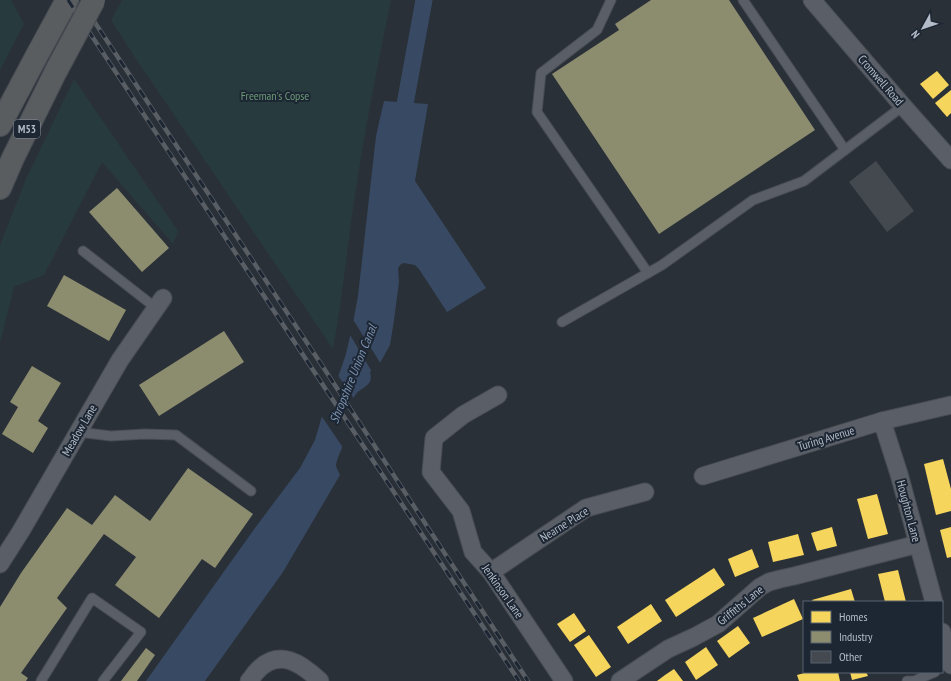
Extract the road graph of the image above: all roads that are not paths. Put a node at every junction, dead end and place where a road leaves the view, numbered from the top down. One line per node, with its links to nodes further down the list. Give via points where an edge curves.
1 (67, 0): 7 (highway, M53)
2 (94, 0): 10 (highway, M53, bridge, via 56,71)
3 (611, 0): 12 (lane, via 597,30 541,73 537,112)
4 (743, 0): 8 (lane)
5 (812, 0): 6 (street, Cromwell Road)
6 (903, 106): 8 (lane); 9 (street, Cromwell Road)
7 (0, 126)
8 (845, 150): 12 (lane, via 804,181 753,200)
9 (951, 160)
10 (0, 188)
11 (83, 251): 13 (lane)
12 (648, 273): 14 (lane)
13 (160, 303): 18 (street, Meadow Lane, via 120,360)
14 (562, 322)
15 (498, 395): 24 (street, Jenkinson Lane, via 463,415 434,438 431,472 461,511 473,552)
16 (951, 405): 17 (street, Turing Avenue)
17 (882, 421): 19 (street, Turing Avenue); 22 (street, Houghton Lane)
18 (78, 432): 20 (lane, via 111,436 176,435); 23 (street, Meadow Lane)
19 (703, 476)
20 (251, 491)
21 (645, 492): 24 (street, Nearne Place, via 586,508)
22 (918, 544): 25 (street, Houghton Lane); 34 (street, Griffiths Lane, via 769,582 718,624 668,649)
23 (0, 564)
24 (492, 572): 33 (street, Jenkinson Lane)
25 (934, 601)
26 (943, 636): 27 (street)
27 (951, 666)
28 (933, 673): 35 (lane, via 914,681)
29 (41, 681): 30 (lane, via 92,598 141,632)
30 (103, 681)
31 (249, 681): 32 (street, via 264,665 279,658 298,664)
32 (320, 681)
33 (564, 681)
34 (620, 681)
35 (907, 681)

